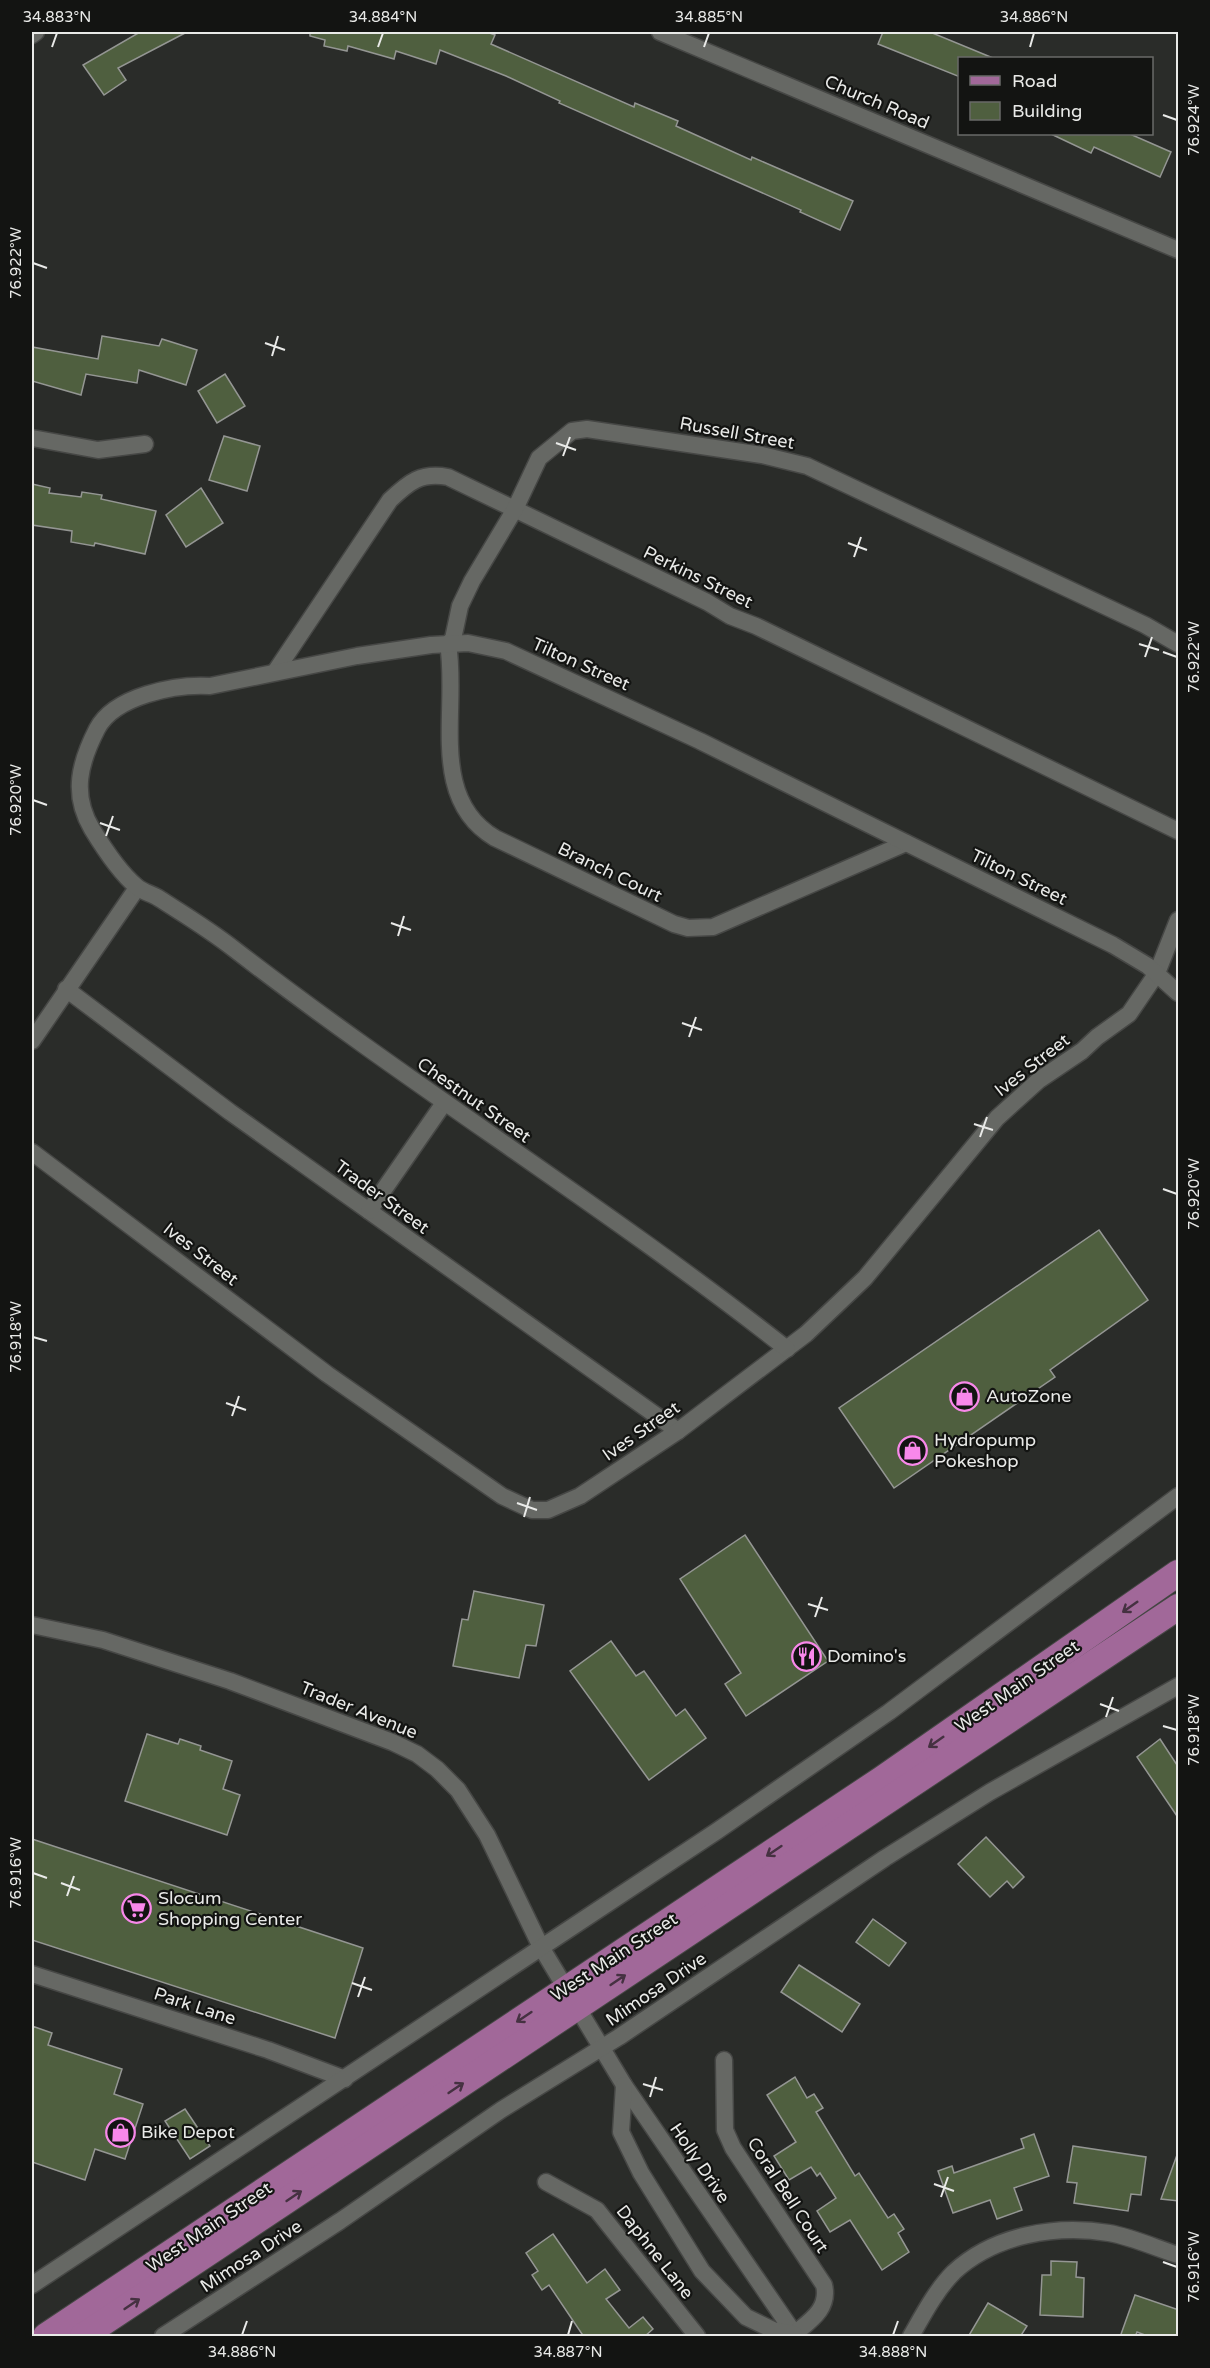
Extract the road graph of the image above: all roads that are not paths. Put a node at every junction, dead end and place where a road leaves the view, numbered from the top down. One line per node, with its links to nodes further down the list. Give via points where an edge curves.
1 (36, 32): 3 (street)
2 (660, 32): 4 (street, Church Road)
3 (32, 35)
4 (1179, 250)
5 (32, 438): 6 (street, via 98,450)
6 (144, 444)
7 (515, 509): 8 (street, Russell Street, via 472,581); 9 (street, Russell Street, via 539,458 572,431 587,429 762,455 807,466 851,485); 10 (street, Perkins Street, via 448,477 434,474 409,482 381,510); 11 (street, Perkins Street)
8 (448, 644): 10 (street, Tilton Street); 12 (street, Tilton Street, via 468,643 506,651); 12 (street, Branch Court, via 455,793 470,820 495,838 659,918 688,928 713,927)
9 (1179, 644)
10 (275, 672): 13 (street, Tilton Street, via 141,696 103,717 81,763 82,807 91,828)
11 (1179, 831)
12 (906, 843): 15 (street, Tilton Street, via 1113,945)
13 (137, 888): 16 (street); 19 (street, Chestnut Street, via 208,929)
14 (1179, 920): 15 (street, Ives Street)
15 (1156, 973): 17 (street, Tilton Street); 22 (street, Ives Street, via 1129,1014 1082,1052 1038,1080 997,1118 866,1278)
16 (66, 989): 18 (street); 21 (street, Trader Street)
17 (1179, 993)
18 (32, 1041)
19 (444, 1103): 21 (street); 22 (street, Chestnut Street, via 728,1302)
20 (32, 1152): 23 (street, Ives Street, via 327,1374 517,1505 532,1510 563,1505)
21 (369, 1211): 23 (street, Trader Street)
22 (787, 1349): 23 (street, Ives Street)
23 (678, 1431)
24 (1179, 1496): 29 (street, via 889,1712)
25 (1179, 1573): 31 (main road, West Main Street, one-way to 31)
26 (1179, 1607): 31 (main road, West Main Street, one-way to 26)
27 (32, 1625): 29 (street, Trader Avenue, via 103,1640 230,1681 417,1754 458,1790 487,1835)
28 (1179, 1686): 32 (street, Mimosa Drive, via 1052,1756 885,1858)
29 (541, 1947): 31 (street, Trader Avenue); 34 (street)
30 (32, 1974): 34 (street, Park Lane, via 257,2046)
31 (572, 1998): 32 (street, Holly Drive); 40 (main road, West Main Street, one-way to 40); 41 (main road, West Main Street, one-way to 31)
32 (601, 2048): 35 (street, Holly Drive); 42 (street, Mimosa Drive, via 483,2122)
33 (724, 2060): 39 (street, Coral Bell Court, via 725,2130 733,2148 824,2285 822,2309)
34 (345, 2079): 38 (street)
35 (624, 2085): 39 (street, Holly Drive); 39 (street, via 621,2132 641,2173 702,2271 746,2318)
36 (546, 2182): 43 (street, Daphne Lane, via 597,2210)
37 (1179, 2255): 44 (street, via 1109,2233 1063,2231 1023,2235 988,2249 954,2272 928,2305)
38 (32, 2285)
39 (794, 2336)
40 (46, 2337)
41 (83, 2337)
42 (163, 2337)
43 (697, 2337)
44 (911, 2337)

